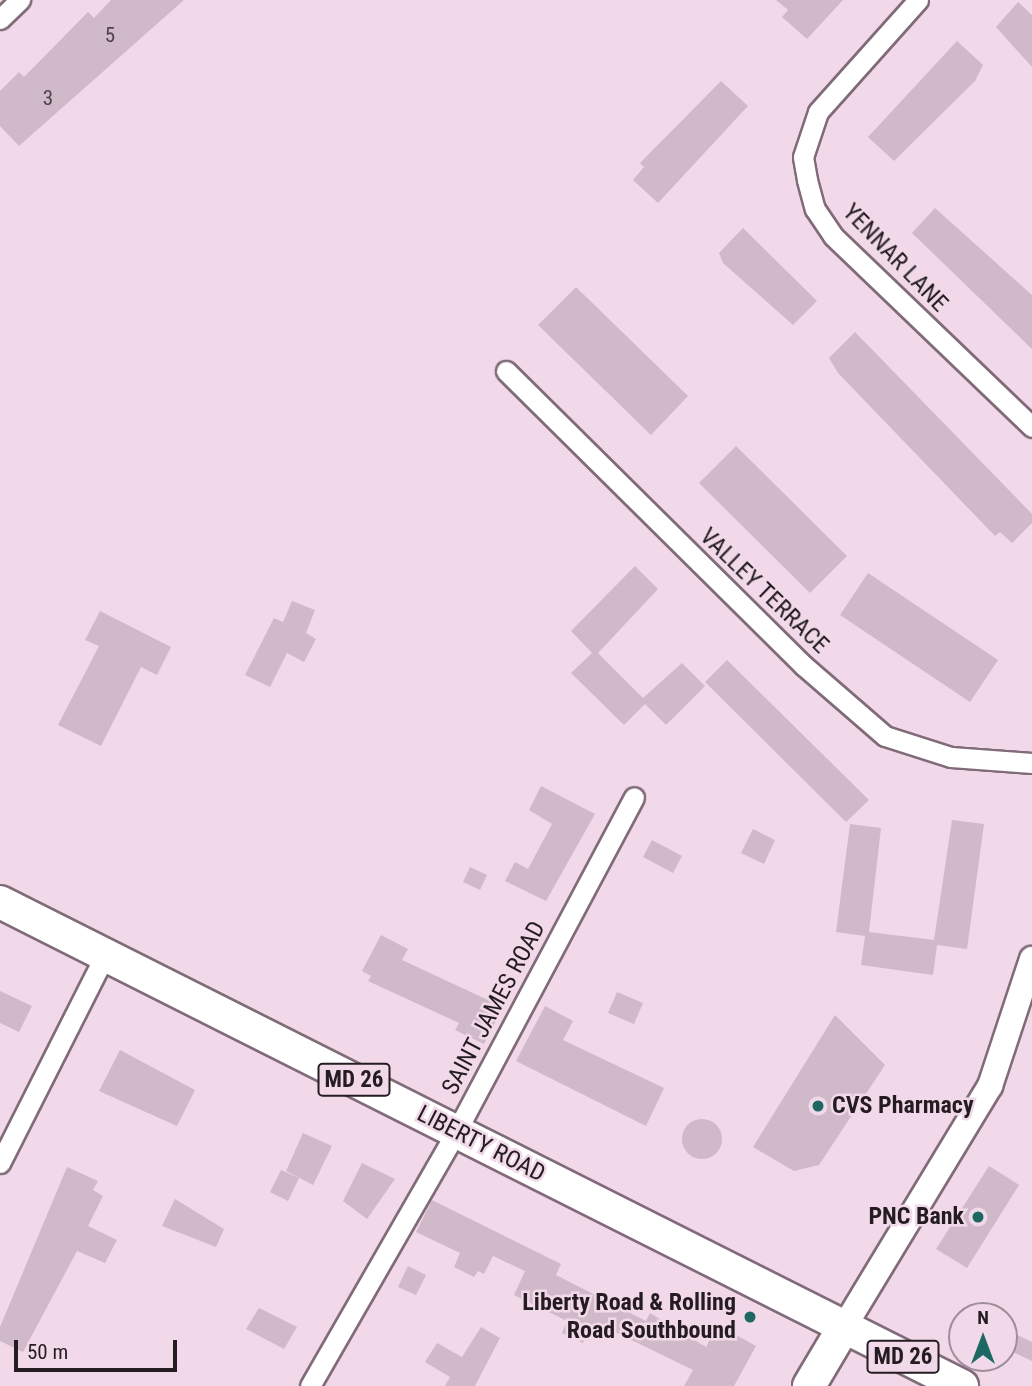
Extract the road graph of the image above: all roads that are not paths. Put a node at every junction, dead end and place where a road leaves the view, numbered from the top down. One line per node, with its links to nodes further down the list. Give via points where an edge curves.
1 (20, 0): 3 (street)
2 (918, 0): 5 (street, YENNAR LANE, via 818,111 803,157 807,180 833,236)
3 (0, 19)
4 (506, 371): 6 (street, VALLEY TERRACE, via 803,665 885,736 951,757)
5 (1032, 427)
6 (1032, 763)
7 (634, 797): 11 (street, SAINT JAMES ROAD)
8 (0, 902): 9 (main road, LIBERTY ROAD / MD 26)
9 (105, 955): 11 (main road, LIBERTY ROAD / MD 26); 12 (street)
10 (1032, 959): 13 (street, via 990,1086)
11 (456, 1132): 13 (main road, LIBERTY ROAD / MD 26); 14 (street, SAINT JAMES ROAD)
12 (0, 1163)
13 (844, 1327): 15 (main road); 16 (main road, LIBERTY ROAD / MD 26)
14 (310, 1386)
15 (809, 1386)
16 (962, 1386)

